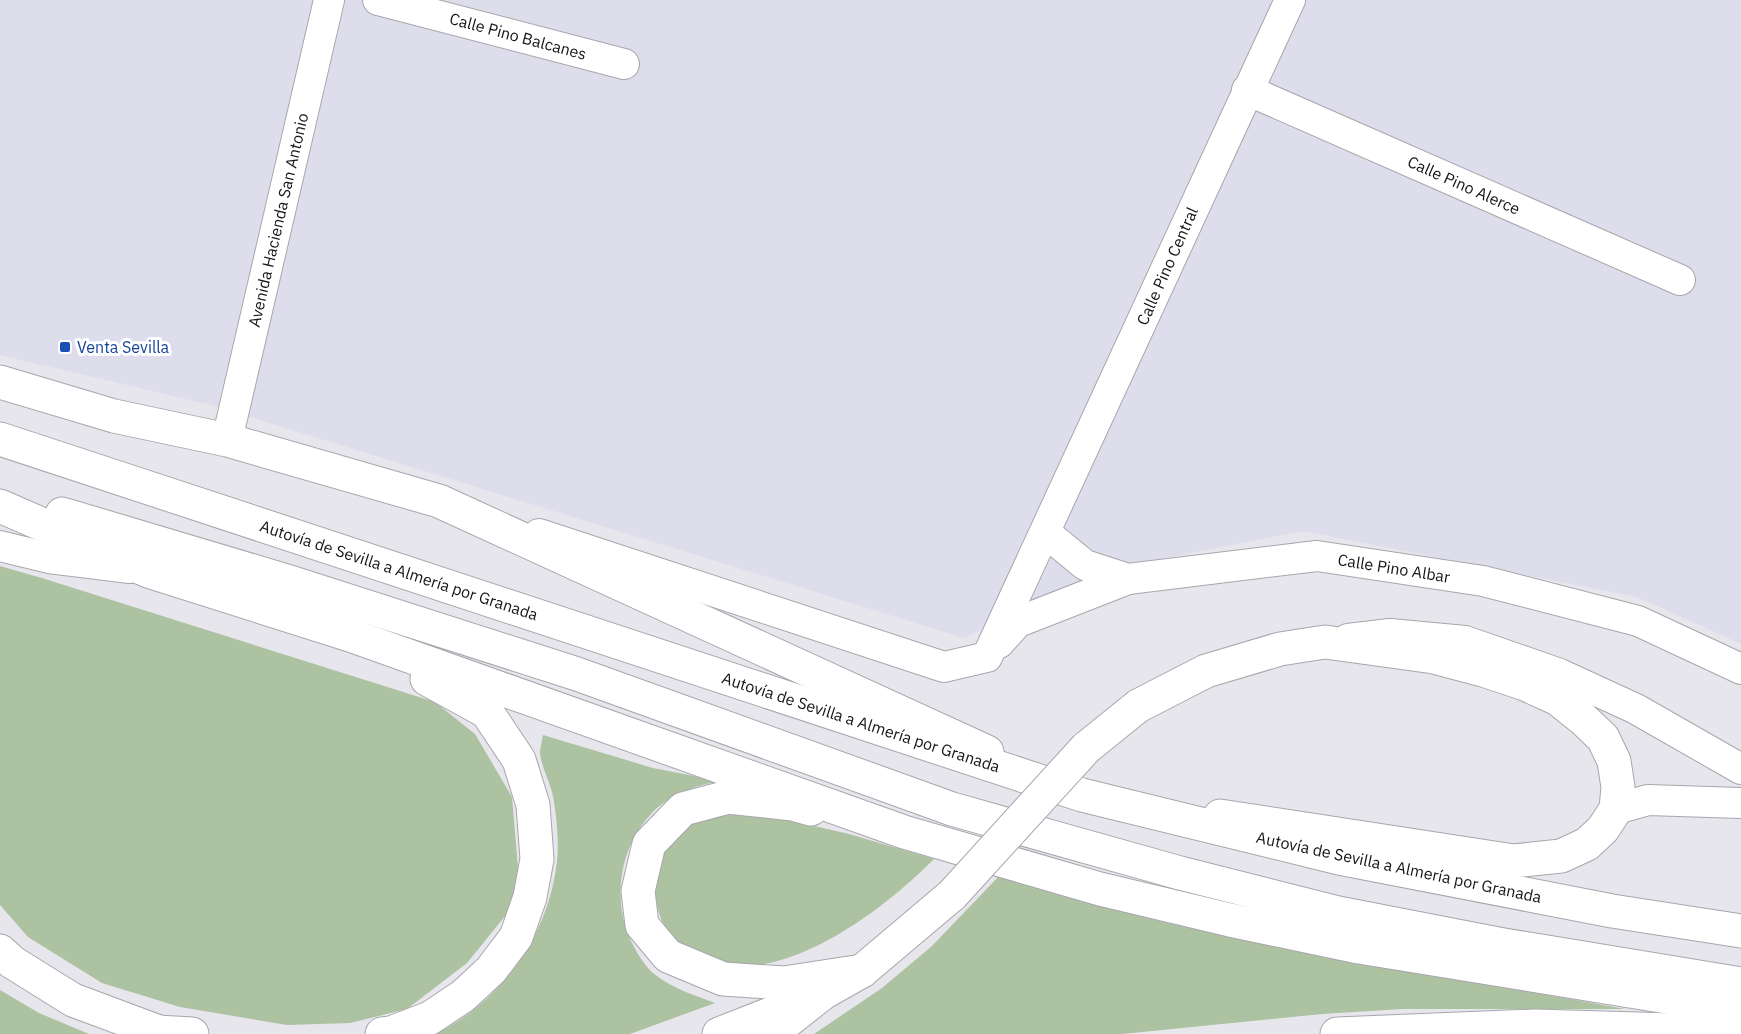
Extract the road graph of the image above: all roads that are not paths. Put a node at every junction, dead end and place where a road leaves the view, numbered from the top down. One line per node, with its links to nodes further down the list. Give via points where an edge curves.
1 (329, 0): 9 (street, Avenida Hacienda San Antonio)
2 (378, 0): 4 (street, Calle Pino Balcanes)
3 (1290, 0): 5 (street, Calle Pino Central)
4 (624, 64)
5 (1247, 90): 6 (street, Calle Pino Alerce); 13 (street, Calle Pino Central)
6 (1680, 280)
7 (0, 382): 9 (main road, via 114,416)
8 (0, 439): 22 (main road, Autovía de Sevilla a Almería por Granada)
9 (227, 440): 11 (main road)
10 (0, 495): 29 (main road, via 577,674 952,808 1169,870 1338,913)
11 (439, 501): 19 (street, via 944,667); 22 (main road)
12 (0, 506): 15 (main road)
13 (1046, 533): 16 (street, Calle Pino Albar, via 1085,565); 19 (street, Calle Pino Central)
14 (0, 546): 15 (street, via 49,558)
15 (148, 571): 17 (main road)
16 (1128, 579): 19 (street, via 1018,622); 20 (street, Calle Pino Albar, via 1317,556 1483,581 1638,621)
17 (350, 635): 25 (main road); 35 (main road, via 487,712 519,760 533,805 537,859 530,897 516,937 463,996 430,1018)
18 (1325, 642): 21 (street, via 1390,634 1465,641 1560,674 1627,704); 24 (main road, via 1434,657 1484,670 1558,699 1603,738 1614,761); 28 (main road, bridge, via 1280,649 1206,671 1138,706 1086,748 952,895)
19 (987, 657)
20 (1741, 669)
21 (1741, 769)
22 (1082, 795): 24 (main road, via 1514,861 1561,856 1587,844); 26 (main road, Autovía de Sevilla a Almería por Granada, via 1339,858 1612,911)
23 (1741, 803): 24 (street, via 1648,800)
24 (1616, 809)
25 (904, 832): 28 (main road, via 793,804 728,797 683,809 649,844 638,891 642,925 668,956 723,979 784,983); 31 (main road, via 1100,889 1230,920 1359,947)
26 (1741, 931)
27 (0, 951): 33 (main road, via 73,1000)
28 (862, 971): 30 (main road)
29 (1741, 984)
30 (823, 993): 36 (main road); 37 (main road)
31 (1741, 1009)
32 (1741, 1032): 38 (main road, via 1535,1026)
33 (160, 1033): 34 (main road)
34 (192, 1034)
35 (382, 1034)
36 (718, 1034)
37 (771, 1034)
38 (1337, 1034)

